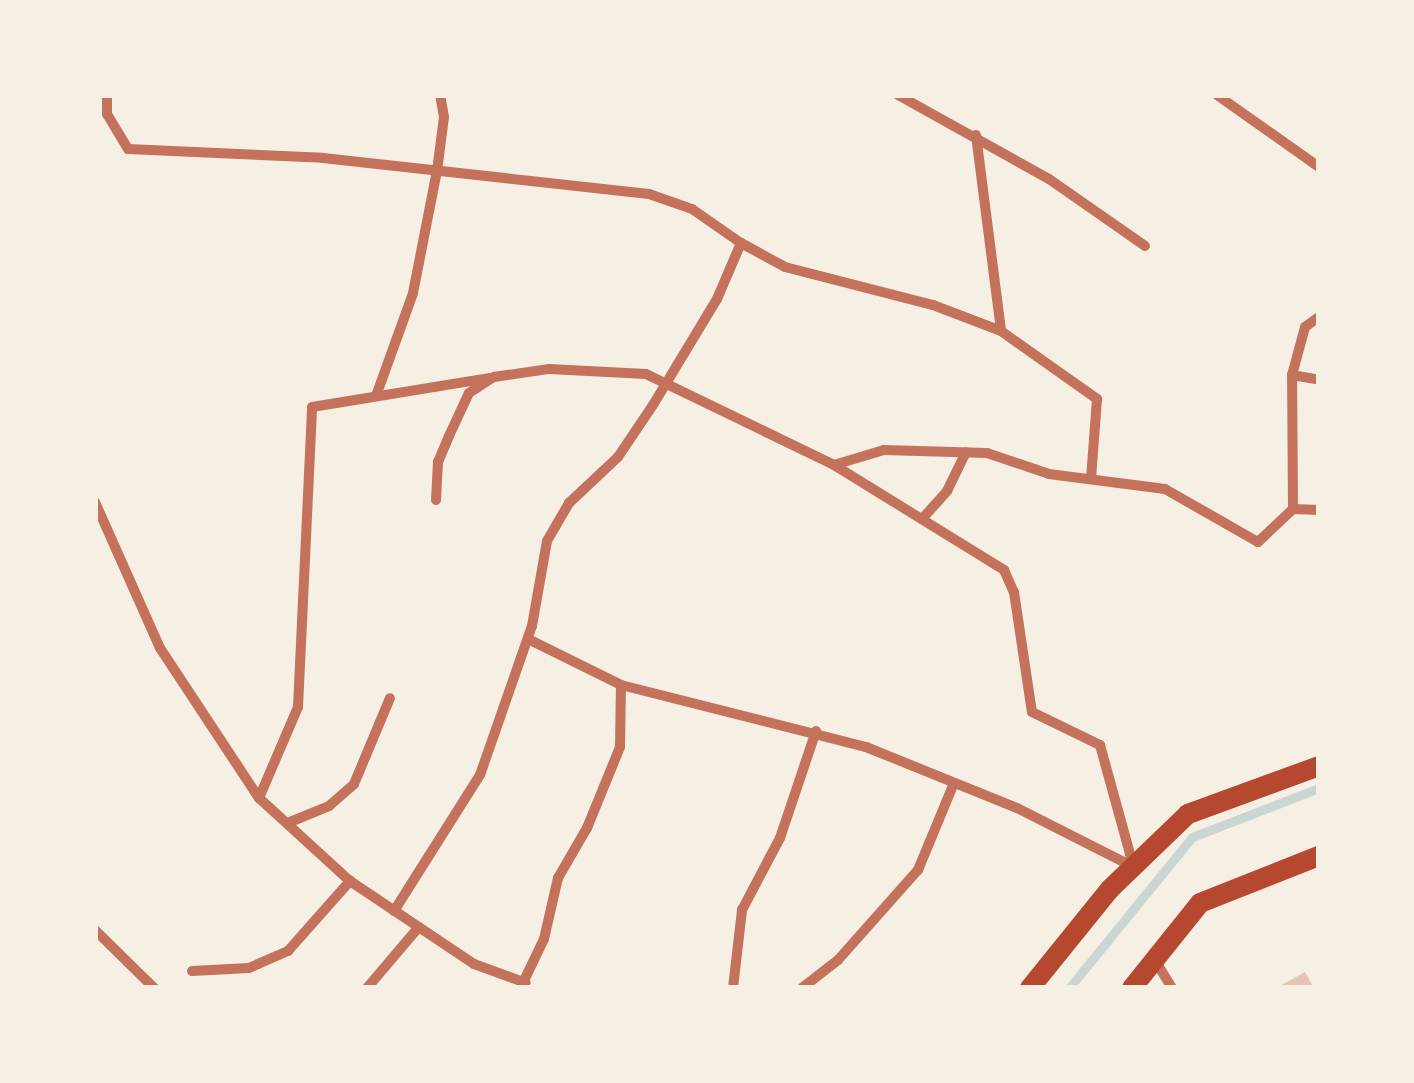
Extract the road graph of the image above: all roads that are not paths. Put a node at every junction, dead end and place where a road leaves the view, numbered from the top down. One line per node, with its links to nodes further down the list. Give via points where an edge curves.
1 (107, 95): 5 (street)
2 (440, 95): 8 (street)
3 (898, 95): 6 (street)
4 (1217, 95): 7 (street)
5 (101, 114): 8 (street, via 128,150)
6 (976, 135): 10 (street); 12 (street)
7 (1319, 167)
8 (438, 170): 9 (street, via 649,194 692,209); 17 (street, via 413,293)
9 (741, 243): 12 (street, via 785,267 933,305); 16 (street, via 717,299)
10 (1145, 246)
11 (1319, 317): 13 (street, via 1305,326)
12 (1001, 331): 20 (street, via 1097,399)
13 (1292, 375): 15 (street); 23 (street)
14 (494, 377): 16 (street, via 549,369 646,374); 17 (street); 21 (street, via 469,393 438,462)
15 (1319, 380)
16 (664, 382): 19 (street); 26 (street, via 618,457 569,503 547,540)
17 (376, 396): 32 (street, via 312,407 298,706)
18 (966, 452): 19 (street, via 884,450); 20 (street); 25 (street, via 947,491)
19 (834, 466): 25 (street)
20 (1091, 478): 23 (street, via 1165,489 1258,542)
21 (436, 500)
22 (95, 502): 32 (street, via 160,648)
23 (1292, 508): 24 (street)
24 (1319, 510)
25 (922, 519): 35 (street, via 1004,570 1014,592 1032,712 1100,744)
26 (528, 639): 27 (street); 37 (street, via 480,775)
27 (620, 685): 29 (street); 42 (street, via 620,746 558,878)
28 (390, 698): 33 (street, via 354,784 330,806)
29 (816, 731): 31 (street); 45 (street, via 780,838 742,910)
30 (1319, 766): 35 (main road, via 1188,814)
31 (954, 784): 35 (street); 46 (street, via 918,870 838,960)
32 (259, 798): 33 (street)
33 (290, 822): 36 (street)
34 (1319, 856): 40 (main road, via 1200,903)
35 (1134, 866): 47 (main road)
36 (350, 881): 37 (street); 41 (street, via 288,951 249,968)
37 (394, 911): 38 (street)
38 (419, 928): 42 (street, via 474,964); 44 (street)
39 (95, 930): 43 (street)
40 (1154, 959): 48 (main road); 49 (street)
41 (192, 970)
42 (523, 985)
43 (154, 988)
44 (367, 988)
45 (733, 988)
46 (802, 988)
47 (1030, 988)
48 (1132, 988)
49 (1172, 988)

